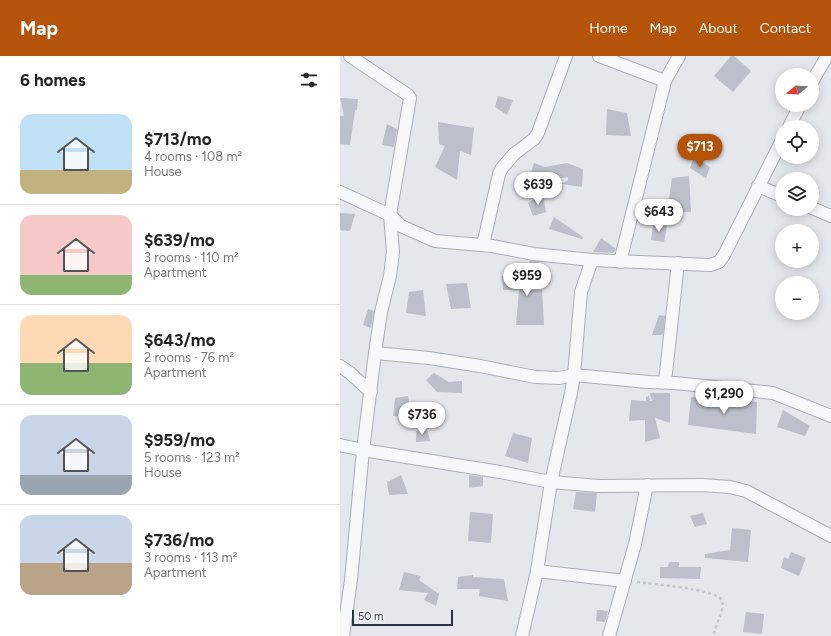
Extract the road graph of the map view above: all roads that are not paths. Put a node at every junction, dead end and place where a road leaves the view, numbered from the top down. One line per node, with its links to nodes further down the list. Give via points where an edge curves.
1 (350, 56): 13 (street, via 410,98)
2 (566, 56): 15 (street, via 538,133 505,163 499,174)
3 (599, 56): 7 (street)
4 (679, 56): 7 (street)
5 (828, 56): 6 (street)
6 (819, 71)
7 (665, 82): 17 (street)
8 (775, 153): 9 (street)
9 (758, 186): 11 (street); 18 (street, via 719,262 710,265)
10 (340, 192): 13 (street)
11 (775, 193)
12 (819, 211): 14 (street)
13 (390, 215): 15 (street, via 401,226 435,242); 19 (street, via 393,252)
14 (831, 216)
15 (483, 245): 16 (street)
16 (592, 260): 17 (street); 21 (street, via 581,292)
17 (620, 262): 18 (street)
18 (678, 264): 22 (street)
19 (375, 353): 21 (street, via 429,358 535,377 558,378); 23 (street)
20 (340, 366): 23 (street)
21 (574, 375): 22 (street); 27 (street)
22 (665, 382): 24 (street, via 773,393)
23 (370, 392): 26 (street)
24 (831, 416)
25 (340, 445): 26 (street)
26 (363, 450): 27 (street); 32 (street)
27 (552, 482): 28 (street, via 599,486); 30 (street)
28 (647, 485): 29 (street, via 702,485 746,491); 31 (street)
29 (831, 536)
30 (537, 571): 31 (street); 33 (street)
31 (625, 581): 34 (street)
32 (343, 636)
33 (522, 636)
34 (609, 636)

